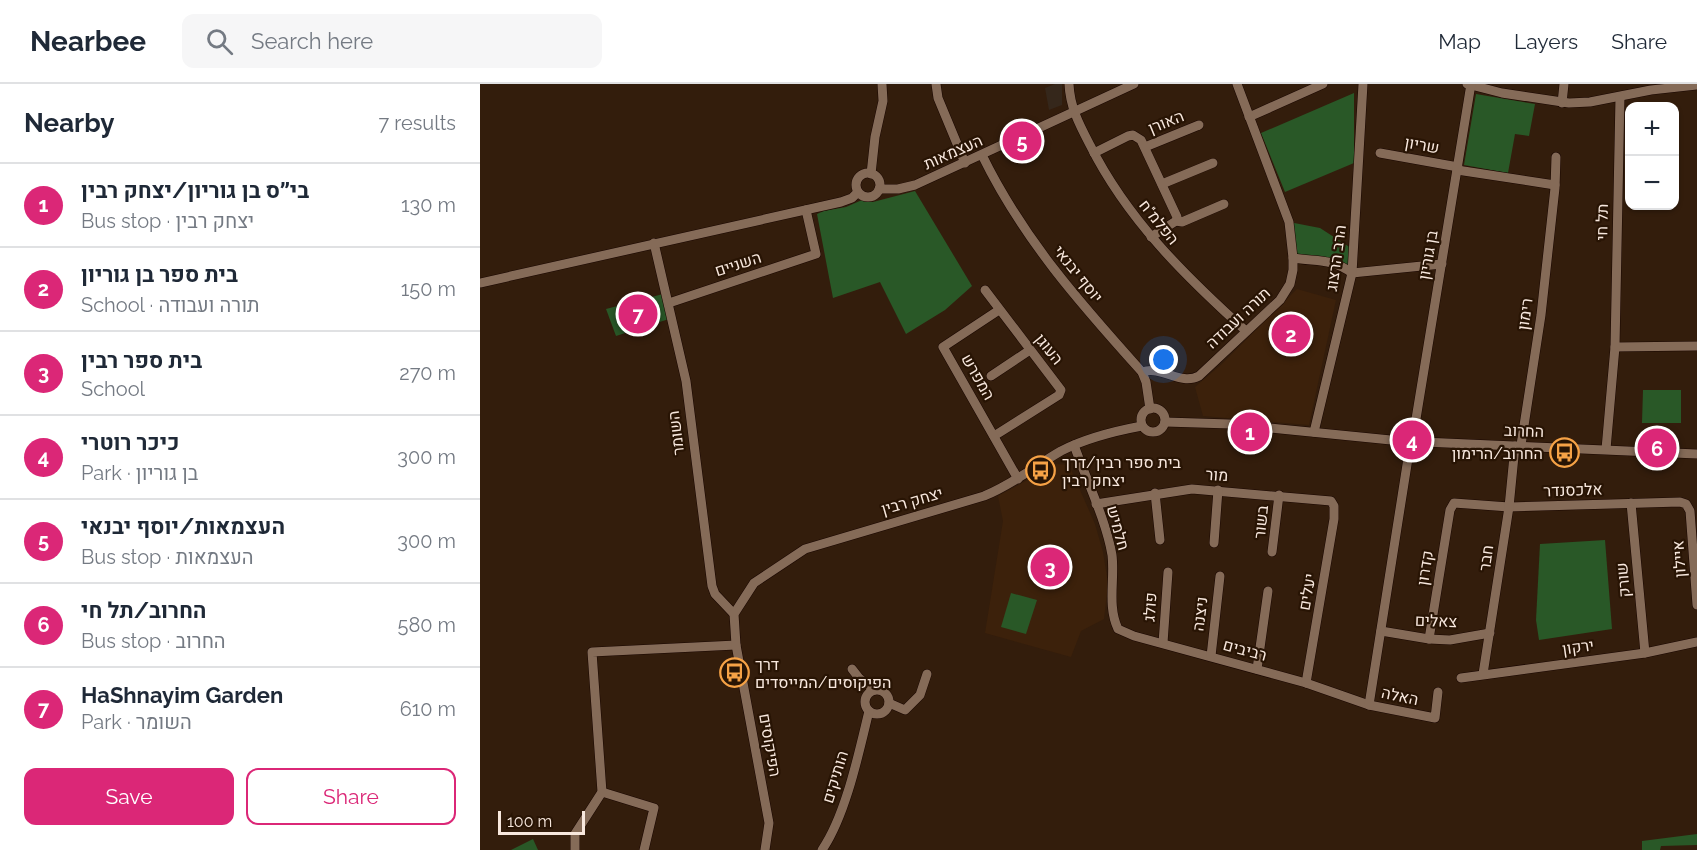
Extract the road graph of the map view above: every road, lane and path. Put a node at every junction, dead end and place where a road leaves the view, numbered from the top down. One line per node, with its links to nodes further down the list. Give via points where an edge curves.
1 (882, 84): 25 (street, via 883,101)
2 (936, 84): 22 (street)
3 (1069, 84): 14 (street, הפלמ"ח)
4 (1134, 84): 14 (street, העצמאות)
5 (1237, 84): 15 (street, תורה ועבודה)
6 (1323, 84): 15 (street)
7 (1363, 84): 37 (street, הרב הרצוג)
8 (1469, 84): 13 (street); 24 (street, בן גוריון)
9 (1564, 84): 13 (street)
10 (1697, 85): 11 (street)
11 (1650, 87): 12 (street)
12 (1620, 97): 13 (street); 44 (street, תל חי)
13 (1562, 103)
14 (1073, 112): 18 (street, הפלמ"ח); 20 (street, העצמאות)
15 (1249, 117): 35 (street, תורה ועבודה, via 1289,222)
16 (1199, 125): 17 (street, האורן)
17 (1145, 147): 18 (street, האורן, via 1133,135); 26 (street, האורן)
18 (1094, 153): 33 (street, הפלמ"ח, via 1108,180)
19 (1380, 153): 24 (street, שריון)
20 (982, 155): 22 (street, העצמאות); 46 (street, יוסף יבנאי, via 1000,193 1046,259)
21 (1556, 157): 27 (street, רימון)
22 (965, 163): 28 (street, העצמאות, via 915,185)
23 (1213, 163): 26 (street)
24 (1458, 168): 27 (street); 36 (street, בן גוריון)
25 (871, 174): 28 (street, via 877,178); 29 (street, via 858,178)
26 (1162, 184): 32 (street, האורן)
27 (1556, 185): 57 (street, רימון)
28 (879, 189): 29 (street, via 867,197)
29 (858, 192): 31 (street, via 847,200)
30 (1224, 204): 32 (street, via 1182,222)
31 (806, 210): 34 (street); 40 (street, השניים, via 816,254)
32 (1176, 220): 33 (street)
33 (1151, 237): 42 (street, הפלמ"ח, via 1187,277)
34 (654, 243): 38 (street); 40 (street, השומר)
35 (1293, 258): 37 (street, via 1329,261); 42 (street, תורה ועבודה, via 1286,293)
36 (1442, 264): 37 (street); 51 (street, בן גוריון)
37 (1352, 273): 52 (street, הרב הרצוג)
38 (480, 283)
39 (984, 290): 41 (street, העוגן)
40 (669, 303): 79 (street, השומר, via 686,381 712,586)
41 (999, 310): 45 (street, העוגן); 53 (street, המפרש, via 944,347)
42 (1246, 331): 46 (street, תורה ועבודה, via 1194,378 1186,380 1154,370)
43 (1697, 346): 44 (street)
44 (1615, 347): 58 (street, תל חי)
45 (1030, 350): 47 (street); 53 (street, העוגן, via 1061,390)
46 (1142, 372): 48 (street, יוסף יבנאי)
47 (991, 376)
48 (1150, 409): 49 (street, via 1160,411); 50 (street, via 1142,416)
49 (1165, 422): 50 (street, via 1157,431); 52 (street)
50 (1142, 426): 56 (street, יצחק רבין)
51 (1414, 430): 54 (street, via 1407,431); 55 (street)
52 (1314, 432): 54 (street)
53 (994, 436): 61 (street, המפרש)
54 (1401, 441): 59 (street)
55 (1423, 442): 57 (street, החרוב); 59 (street, via 1417,451)
56 (1074, 445): 61 (street, יצחק רבין); 67 (street, חלמיש)
57 (1518, 446): 58 (street, החרוב); 69 (street, חבר)
58 (1606, 450): 60 (street, החרוב)
59 (1409, 452): 81 (street)
60 (1697, 454)
61 (1018, 479): 79 (street, יצחק רבין, via 984,496 805,549 754,583)
62 (1218, 490): 63 (street, מור); 64 (street, מור); 73 (street)
63 (1155, 493): 67 (street, מור); 72 (street)
64 (1278, 495): 68 (street, מור, via 1324,499); 74 (street, בשור)
65 (1454, 503): 69 (street, אלכסנדר); 83 (street, קדרון)
66 (1631, 503): 69 (street, אלכסנדר); 70 (street, אלכסנדר, via 1680,502); 87 (street, שורק)
67 (1095, 504): 80 (street, חלמיש, via 1112,556)
68 (1334, 506): 94 (street, יעלים, via 1335,519)
69 (1509, 507): 82 (street, חבר)
70 (1690, 511): 71 (street, איילון)
71 (1694, 536): 78 (street, איילון)
72 (1160, 540)
73 (1214, 543)
74 (1272, 552)
75 (1168, 572): 85 (street, פולג)
76 (1220, 576): 88 (street, ניצנה)
77 (1268, 591): 90 (street)
78 (1697, 605)
79 (734, 614): 86 (street)
80 (1115, 623): 85 (street, רביבים, via 1123,632)
81 (1381, 631): 83 (street, צאלים); 98 (street)
82 (1490, 633): 83 (street, צאלים, via 1450,640); 92 (street, חבר)
83 (1429, 639)
84 (1697, 642): 87 (street, ירקון)
85 (1163, 644): 88 (street, רביבים)
86 (736, 645): 100 (street, via 592,652); 103 (street, הפיקוסים, via 769,823)
87 (1645, 653): 92 (street, ירקון)
88 (1211, 656): 90 (street, רביבים)
89 (852, 669): 95 (street)
90 (1257, 669): 94 (street, רביבים)
91 (927, 674): 97 (street, via 920,695 905,710)
92 (1483, 674): 93 (street, ירקון)
93 (1461, 678)
94 (1306, 683): 98 (street, רביבים)
95 (874, 690): 97 (street, via 885,693); 99 (street, via 865,701)
96 (1438, 692): 98 (street, האלה, via 1435,718)
97 (889, 703): 99 (street, via 883,712)
98 (1369, 705)
99 (869, 711): 104 (street, הותיקים, via 833,834)
100 (602, 792): 101 (street, via 575,834); 102 (street, via 654,808)
101 (575, 850)
102 (644, 850)
103 (765, 850)
104 (822, 850)

